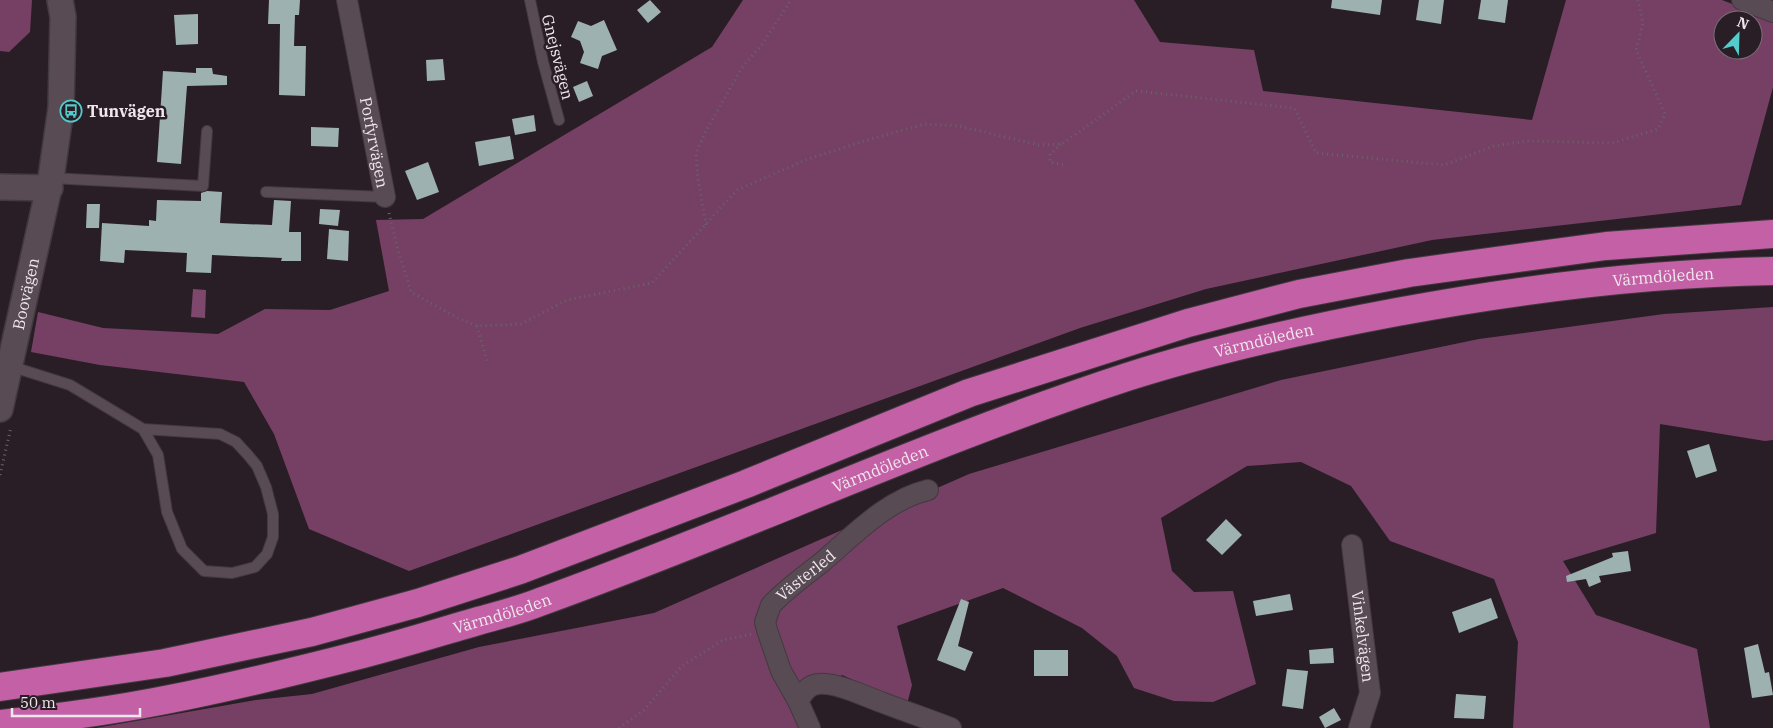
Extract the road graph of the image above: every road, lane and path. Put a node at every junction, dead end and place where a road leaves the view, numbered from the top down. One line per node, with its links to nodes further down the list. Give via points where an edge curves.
1 (60, 0): 12 (street, Boovägen, via 63,17 61,100)
2 (348, 0): 15 (street, Porfyrvägen)
3 (530, 0): 8 (lane, Gnejsvägen)
4 (790, 0): 16 (path, via 763,43 741,69 696,153)
5 (1638, 0): 10 (path, via 1643,23 1636,50 1665,114 1658,129 1612,143 1527,141 1494,146 1444,165 1316,153 1294,108 1136,91)
6 (1742, 0): 7 (street)
7 (1773, 12)
8 (559, 120)
9 (207, 131): 12 (lane, via 203,186)
10 (1062, 144): 11 (path, via 1050,154 1050,162); 16 (path, via 1039,145 960,126 925,124 808,159 737,190)
11 (1063, 165)
12 (51, 183): 13 (street); 21 (street, Boovägen)
13 (0, 187)
14 (266, 192): 15 (lane, Porfyrvägen)
15 (385, 198): 19 (path, via 411,292)
16 (706, 225): 19 (path, via 652,283 567,300 521,324)
17 (1773, 234): 27 (highway, via 1606,246 1409,273 1299,294 1188,323 969,394 556,557 418,603 312,632 164,663)
18 (1773, 271): 29 (highway, Värmdöleden, via 1636,278 1482,297 1324,326 1227,349 1129,377 948,440 672,553 535,604 396,645 163,701)
19 (477, 326): 20 (path)
20 (487, 361)
21 (10, 366): 22 (street, Boovägen); 23 (lane, via 70,385)
22 (0, 409)
23 (144, 429): 23 (lane, via 220,434 236,442 257,466 273,514 273,537 268,554 255,567 232,573 204,571 182,549 167,512 158,455)
24 (928, 490): 26 (street, Västerled, via 890,507 778,598 767,614)
25 (1352, 545): 33 (street, Vinkelvägen, via 1370,693)
26 (767, 630): 28 (street, Västerled, via 782,671); 30 (path, via 723,640 682,666 644,710)
27 (0, 687)
28 (804, 694): 31 (street, Västerled); 32 (street, via 818,684 830,685)
29 (0, 724)
30 (619, 728)
31 (810, 728)
32 (951, 728)
33 (1359, 728)

